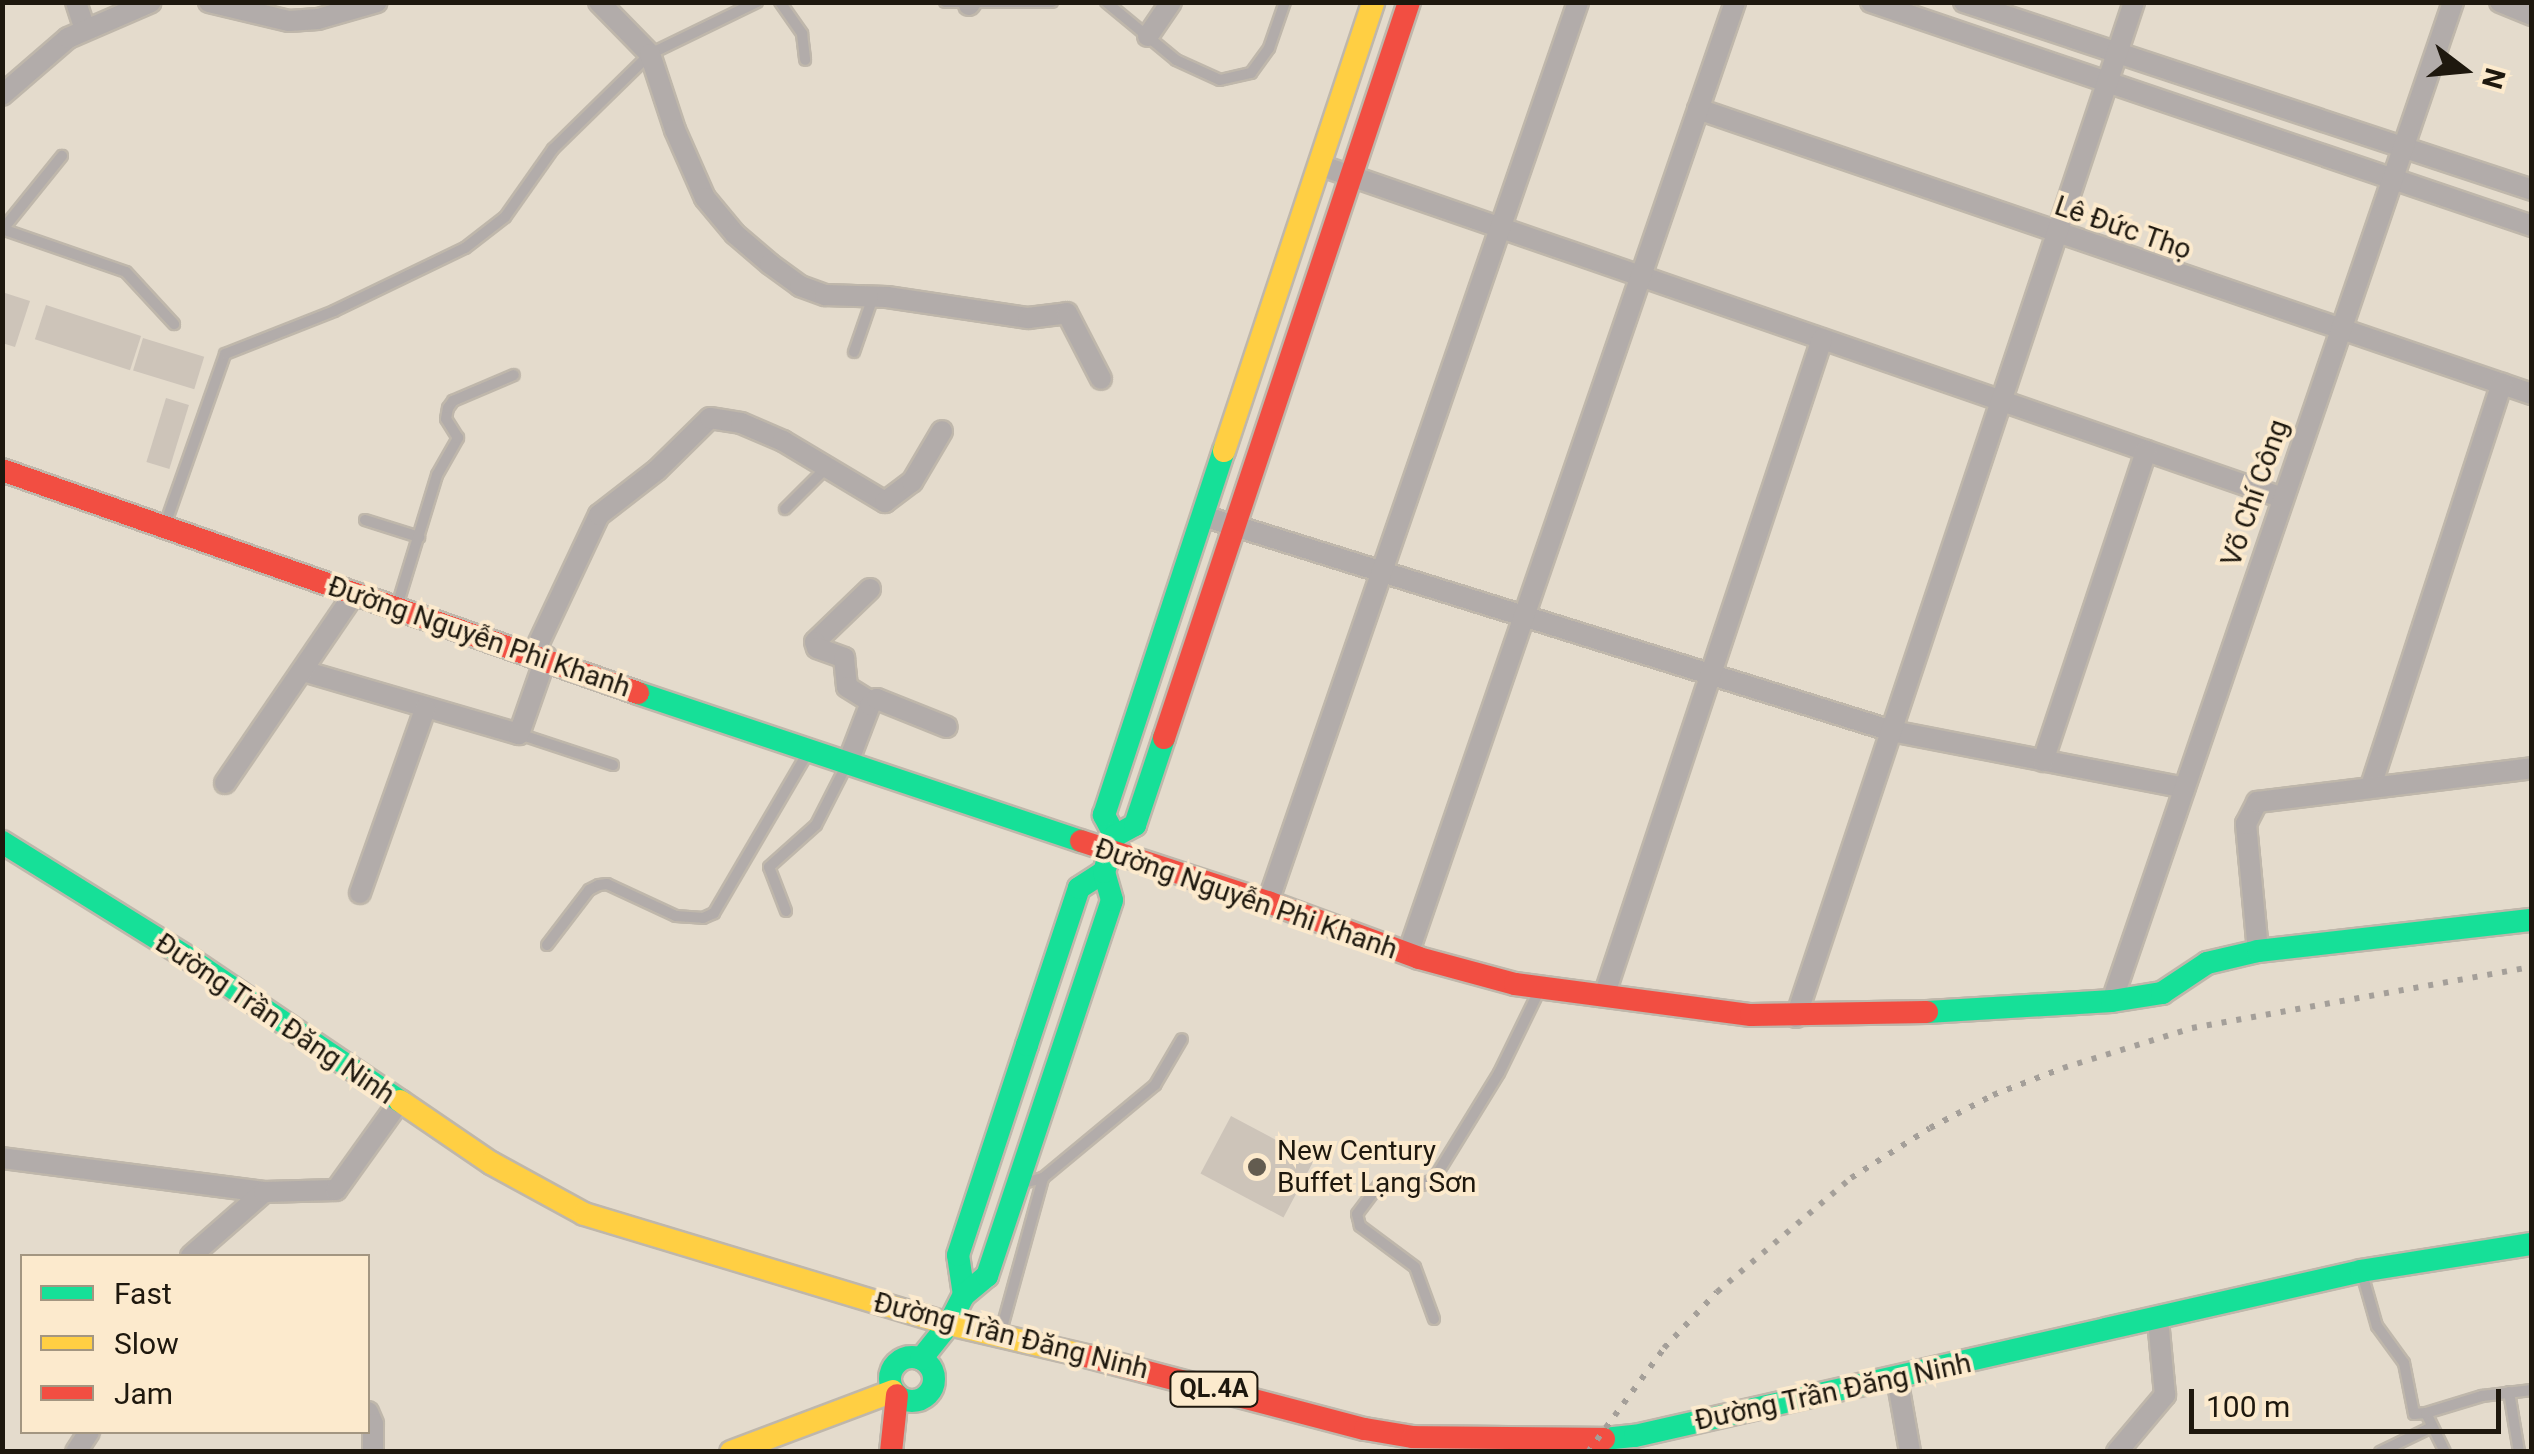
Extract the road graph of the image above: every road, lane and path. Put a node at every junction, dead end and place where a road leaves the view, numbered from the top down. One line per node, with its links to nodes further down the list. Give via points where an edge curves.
1 (76, 2): 24 (street)
2 (151, 2): 24 (street)
3 (210, 2): 4 (street, via 289,21)
4 (377, 2)
5 (756, 2): 27 (lane)
6 (780, 2): 28 (lane, via 802,34)
7 (945, 2): 22 (lane)
8 (1052, 2): 22 (lane)
9 (1106, 2): 25 (lane)
10 (1170, 2): 25 (street)
11 (1284, 2): 25 (lane, via 1262,60 1232,80 1197,73)
12 (1373, 2): 34 (street)
13 (1409, 2): 35 (street)
14 (1578, 2): 39 (street)
15 (1736, 2): 31 (street)
16 (1870, 2): 29 (street)
17 (1964, 2): 26 (street)
18 (2134, 2): 26 (street)
19 (2453, 2): 32 (street, Võ Chí Công)
20 (2500, 2): 23 (street)
21 (604, 4): 27 (street)
22 (970, 4)
23 (2532, 14)
24 (86, 29): 30 (street)
25 (1148, 36)
26 (2118, 53): 29 (street); 32 (street)
27 (650, 54): 43 (street, via 693,176 735,234 800,286 825,295); 61 (lane, via 542,160 505,217 464,248 225,354)
28 (805, 60)
29 (2108, 81): 36 (street); 41 (street)
30 (2, 94)
31 (1698, 110): 41 (street, Lê Đức Thọ); 42 (street)
32 (2403, 149): 36 (street, Võ Chí Công); 37 (street)
33 (62, 156): 40 (lane)
34 (1319, 165): 35 (street); 59 (street)
35 (1352, 176): 39 (street); 62 (street)
36 (2392, 178): 38 (street); 45 (street, Võ Chí Công)
37 (2532, 190)
38 (2532, 226)
39 (1500, 228): 42 (street); 64 (street)
40 (3, 229): 44 (lane, via 126,272)
41 (2057, 234): 45 (street, Lê Đức Thọ); 52 (street)
42 (1640, 276): 46 (street); 68 (street)
43 (873, 296): 47 (lane); 49 (street, via 1028,318 1067,313)
44 (174, 324)
45 (2338, 331): 50 (street, Lê Đức Thọ); 57 (street, Võ Chí Công)
46 (1822, 339): 52 (street); 71 (street)
47 (854, 352)
48 (514, 375): 63 (lane, via 448,408 446,418 458,438)
49 (1101, 379)
50 (2502, 384): 51 (street, Lê Đức Thọ); 83 (street)
51 (2532, 394)
52 (2002, 401): 54 (street); 75 (street)
53 (942, 430): 55 (street, via 918,474 890,502)
54 (2146, 451): 57 (street); 78 (street)
55 (826, 467): 58 (lane); 69 (street, via 758,429 706,420 599,515)
56 (2, 470): 61 (street, Đường Nguyễn Phi Khanh)
57 (2282, 498): 84 (street, Võ Chí Công)
58 (786, 509)
59 (1203, 516): 62 (street); 86 (street, via 1104,815)
60 (364, 520): 63 (lane)
61 (164, 528): 66 (street, Đường Nguyễn Phi Khanh)
62 (1236, 529): 64 (street); 86 (street, via 1135,824)
63 (418, 537): 67 (lane)
64 (1381, 574): 68 (street); 88 (street)
65 (870, 588): 72 (street, via 814,642 846,660 846,687)
66 (354, 594): 67 (street, Đường Nguyễn Phi Khanh); 70 (street)
67 (396, 608): 69 (street, Đường Nguyễn Phi Khanh)
68 (1524, 618): 71 (street); 93 (street)
69 (540, 655): 76 (street); 77 (street, Đường Nguyễn Phi Khanh)
70 (303, 671): 73 (street); 82 (street)
71 (1710, 675): 75 (street); 95 (street)
72 (872, 702): 74 (street, via 886,700); 80 (street)
73 (424, 709): 76 (street); 87 (street)
74 (947, 726)
75 (1892, 732): 78 (street); 97 (street)
76 (519, 734): 79 (lane)
77 (808, 752): 80 (street, Đường Nguyễn Phi Khanh); 91 (lane, via 714,913 676,916 600,885)
78 (2043, 761): 84 (street)
79 (612, 765)
80 (847, 765): 86 (street, Đường Nguyễn Phi Khanh); 89 (lane, via 816,826 769,868)
81 (2532, 768): 83 (street)
82 (225, 784)
83 (2371, 786): 92 (street, via 2264,799 2250,808)
84 (2184, 788): 96 (street, Võ Chí Công)
85 (2, 842): 99 (street, Đường Trần Đăng Ninh / QL.4A)
86 (1110, 854): 88 (street, Đường Nguyễn Phi Khanh); 102 (street, via 1112,900); 107 (street, via 1080,888 1033,1028 958,1255)
87 (360, 893)
88 (1268, 902): 93 (street, Đường Nguyễn Phi Khanh)
89 (786, 912)
90 (2532, 920): 92 (street, Đường Nguyễn Phi Khanh)
91 (547, 945)
92 (2258, 951): 96 (street, Đường Nguyễn Phi Khanh, via 2207,963 2162,993)
93 (1408, 954): 94 (street, Đường Nguyễn Phi Khanh)
94 (1541, 988): 95 (street, Đường Nguyễn Phi Khanh); 109 (lane, via 1499,1074 1434,1179 1382,1182 1357,1214 1360,1226 1415,1267)
95 (1604, 996): 97 (street, Đường Nguyễn Phi Khanh)
96 (2112, 1001): 97 (street, Đường Nguyễn Phi Khanh)
97 (1796, 1016)
98 (1182, 1039): 101 (lane, via 1155,1086)
99 (399, 1102): 103 (street, via 336,1190); 110 (street, Đường Trần Đăng Ninh / QL.4A, via 524,1184 584,1214)
100 (2, 1158): 103 (street)
101 (1044, 1178): 102 (lane); 111 (lane)
102 (1017, 1185): 107 (street, via 987,1276)
103 (264, 1192): 105 (street)
104 (2532, 1244): 106 (street, Đường Trần Đăng Ninh / QL.4A)
105 (194, 1254)
106 (2362, 1271): 108 (street, Đường Trần Đăng Ninh / QL.4A); 117 (lane, via 2377,1326 2404,1363 2414,1414)
107 (964, 1295): 110 (street)
108 (2158, 1318): 113 (street, Đường Trần Đăng Ninh / QL.4A); 126 (street, via 2165,1396)
109 (1434, 1320)
110 (949, 1324): 111 (street, Đường Trần Đăng Ninh / QL.4A); 112 (street)
111 (1000, 1337): 120 (street, Đường Trần Đăng Ninh / QL.4A, via 1365,1429)
112 (921, 1358): 116 (street, via 898,1361 890,1375); 116 (street, via 934,1378 929,1394)
113 (1898, 1378): 120 (street, Đường Trần Đăng Ninh / QL.4A); 125 (street)
114 (2532, 1390): 115 (lane)
115 (2509, 1392): 117 (lane); 129 (lane)
116 (903, 1395): 122 (street); 123 (street); 124 (street)
117 (2426, 1412): 119 (lane)
118 (370, 1417): 121 (street)
119 (2432, 1427): 127 (lane); 128 (lane)
120 (1573, 1446)
121 (373, 1452)
122 (731, 1452)
123 (892, 1452)
124 (909, 1452)
125 (1910, 1452)
126 (2117, 1452)
127 (2380, 1452)
128 (2444, 1452)
129 (2519, 1452)

